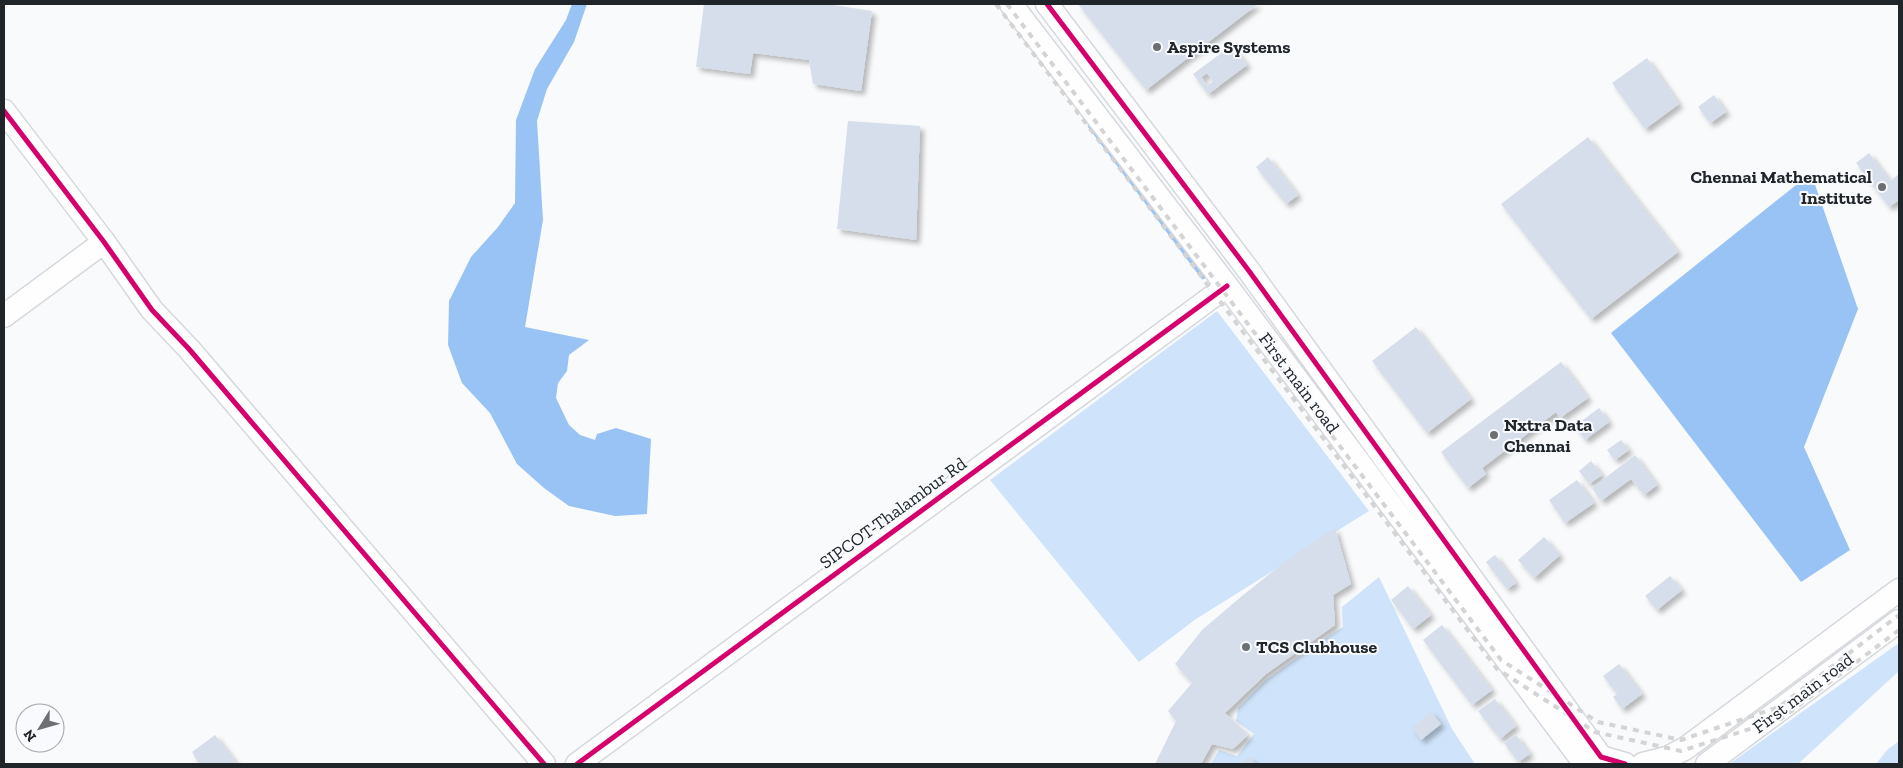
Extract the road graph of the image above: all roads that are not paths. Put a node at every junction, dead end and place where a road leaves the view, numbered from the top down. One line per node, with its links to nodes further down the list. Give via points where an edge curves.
1 (1011, 4): 5 (street, First main road)
2 (1047, 4): 12 (street, via 1249,271 1601,757)
3 (4, 111): 4 (street)
4 (104, 242): 6 (street); 9 (street, via 152,310 189,349)
5 (1226, 286): 10 (street, SIPCOT-Thalambur Rd); 11 (street, First main road)
6 (4, 316)
7 (1899, 590): 13 (street, via 1686,748 1667,758)
8 (1899, 622): 14 (street, First main road)
9 (544, 764)
10 (577, 764)
11 (1585, 764)
12 (1625, 764)
13 (1643, 764)
14 (1707, 764)

